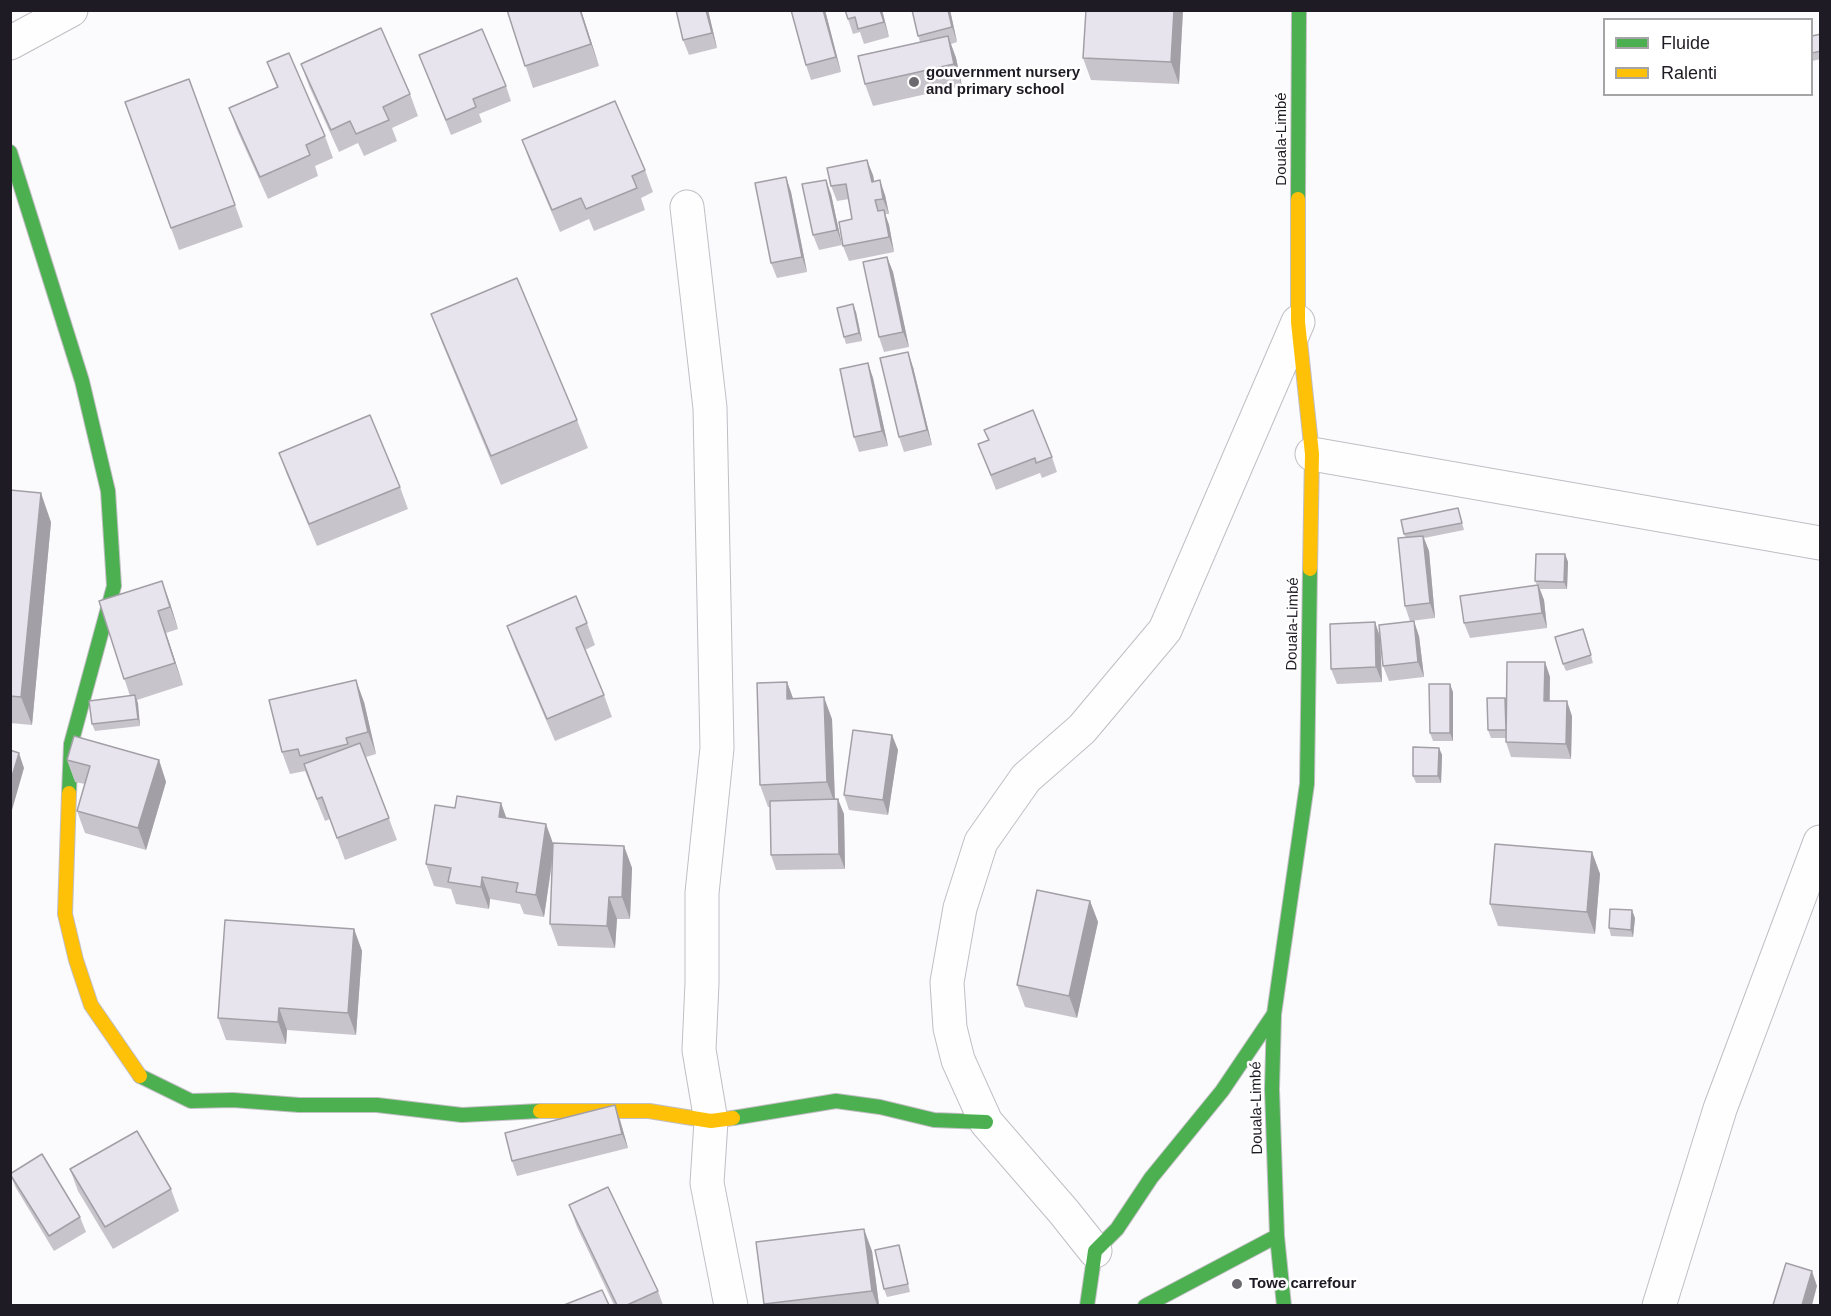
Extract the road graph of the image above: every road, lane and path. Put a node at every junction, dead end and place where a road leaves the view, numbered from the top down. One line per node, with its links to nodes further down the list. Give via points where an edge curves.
1 (71, 10): 3 (street)
2 (1299, 10): 6 (main road, Douala-Limbé)
3 (10, 43)
4 (10, 152): 11 (main road, via 82,381 108,491 114,586 70,744 65,914 91,1005 138,1075 191,1101 377,1105 462,1115 649,1111)
5 (687, 207): 11 (street, via 711,408 717,748 702,893 699,1050)
6 (1298, 322): 7 (main road, Douala-Limbé); 12 (street, via 1165,630 1082,729 1026,778 981,842 960,908 947,982 950,1028 958,1060)
7 (1312, 454): 8 (street); 10 (main road, Douala-Limbé, via 1306,784)
8 (1821, 543)
9 (1821, 842): 19 (street, via 1720,1109)
10 (1274, 1014): 13 (main road, Douala-Limbé, via 1272,1089); 14 (main road, via 1222,1091 1151,1178 1117,1229)
11 (711, 1121): 12 (main road, via 836,1101 934,1120); 15 (street, via 707,1183)
12 (986, 1122): 14 (street)
13 (1277, 1236): 17 (main road); 18 (main road, Douala-Limbé)
14 (1095, 1251): 16 (main road)
15 (730, 1305)
16 (1087, 1305)
17 (1145, 1305)
18 (1284, 1305)
19 (1659, 1305)

